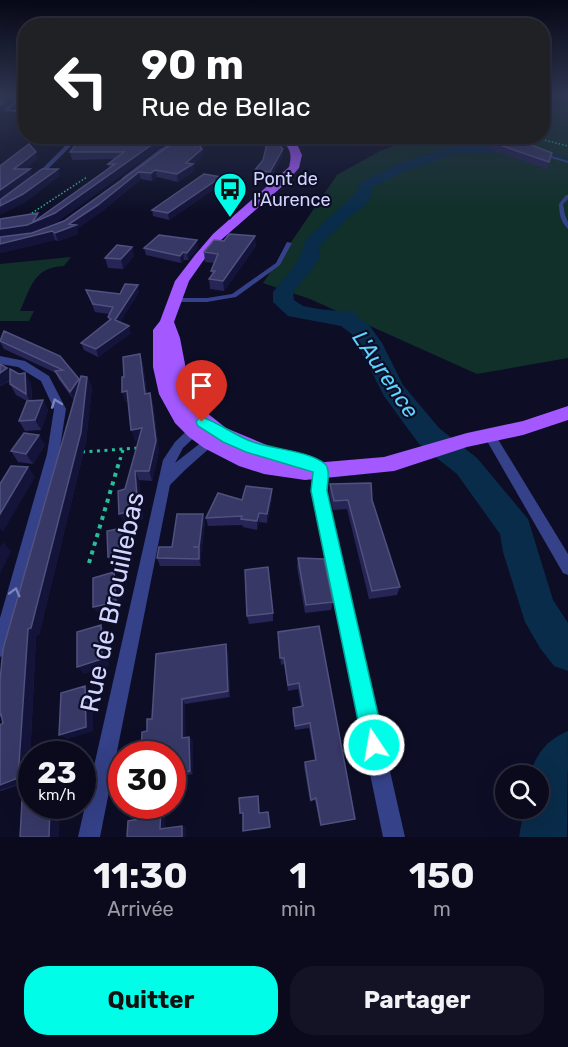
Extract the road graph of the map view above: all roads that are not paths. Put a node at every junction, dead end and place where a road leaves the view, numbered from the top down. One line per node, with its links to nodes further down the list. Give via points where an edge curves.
1 (71, 144): 6 (street)
2 (173, 144): 7 (street)
3 (292, 144): 11 (main road, via 297,155 294,168 207,247)
4 (542, 154): 5 (lane)
5 (568, 162)
6 (31, 183)
7 (117, 184)
8 (568, 196): 9 (lane, via 561,204)
9 (568, 227)
10 (289, 243): 11 (lane, via 278,264 234,296)
11 (174, 300): 15 (main road, via 160,330 159,345 170,400)
12 (0, 360): 21 (street, one-way to 12, via 53,454 60,409 45,380 21,364)
13 (568, 401): 16 (main road)
14 (568, 413): 16 (main road)
15 (198, 427): 17 (main road); 19 (street, Rue de Brouillebas, via 169,460)
16 (489, 434): 18 (main road, via 409,459); 20 (street)
17 (215, 438): 18 (main road); 19 (street, Rue de Brouillebas)
18 (321, 469): 23 (street, via 319,491)
19 (163, 484): 22 (street, Rue de Brouillebas)
20 (568, 568)
21 (0, 648)
22 (88, 837)
23 (394, 837)

